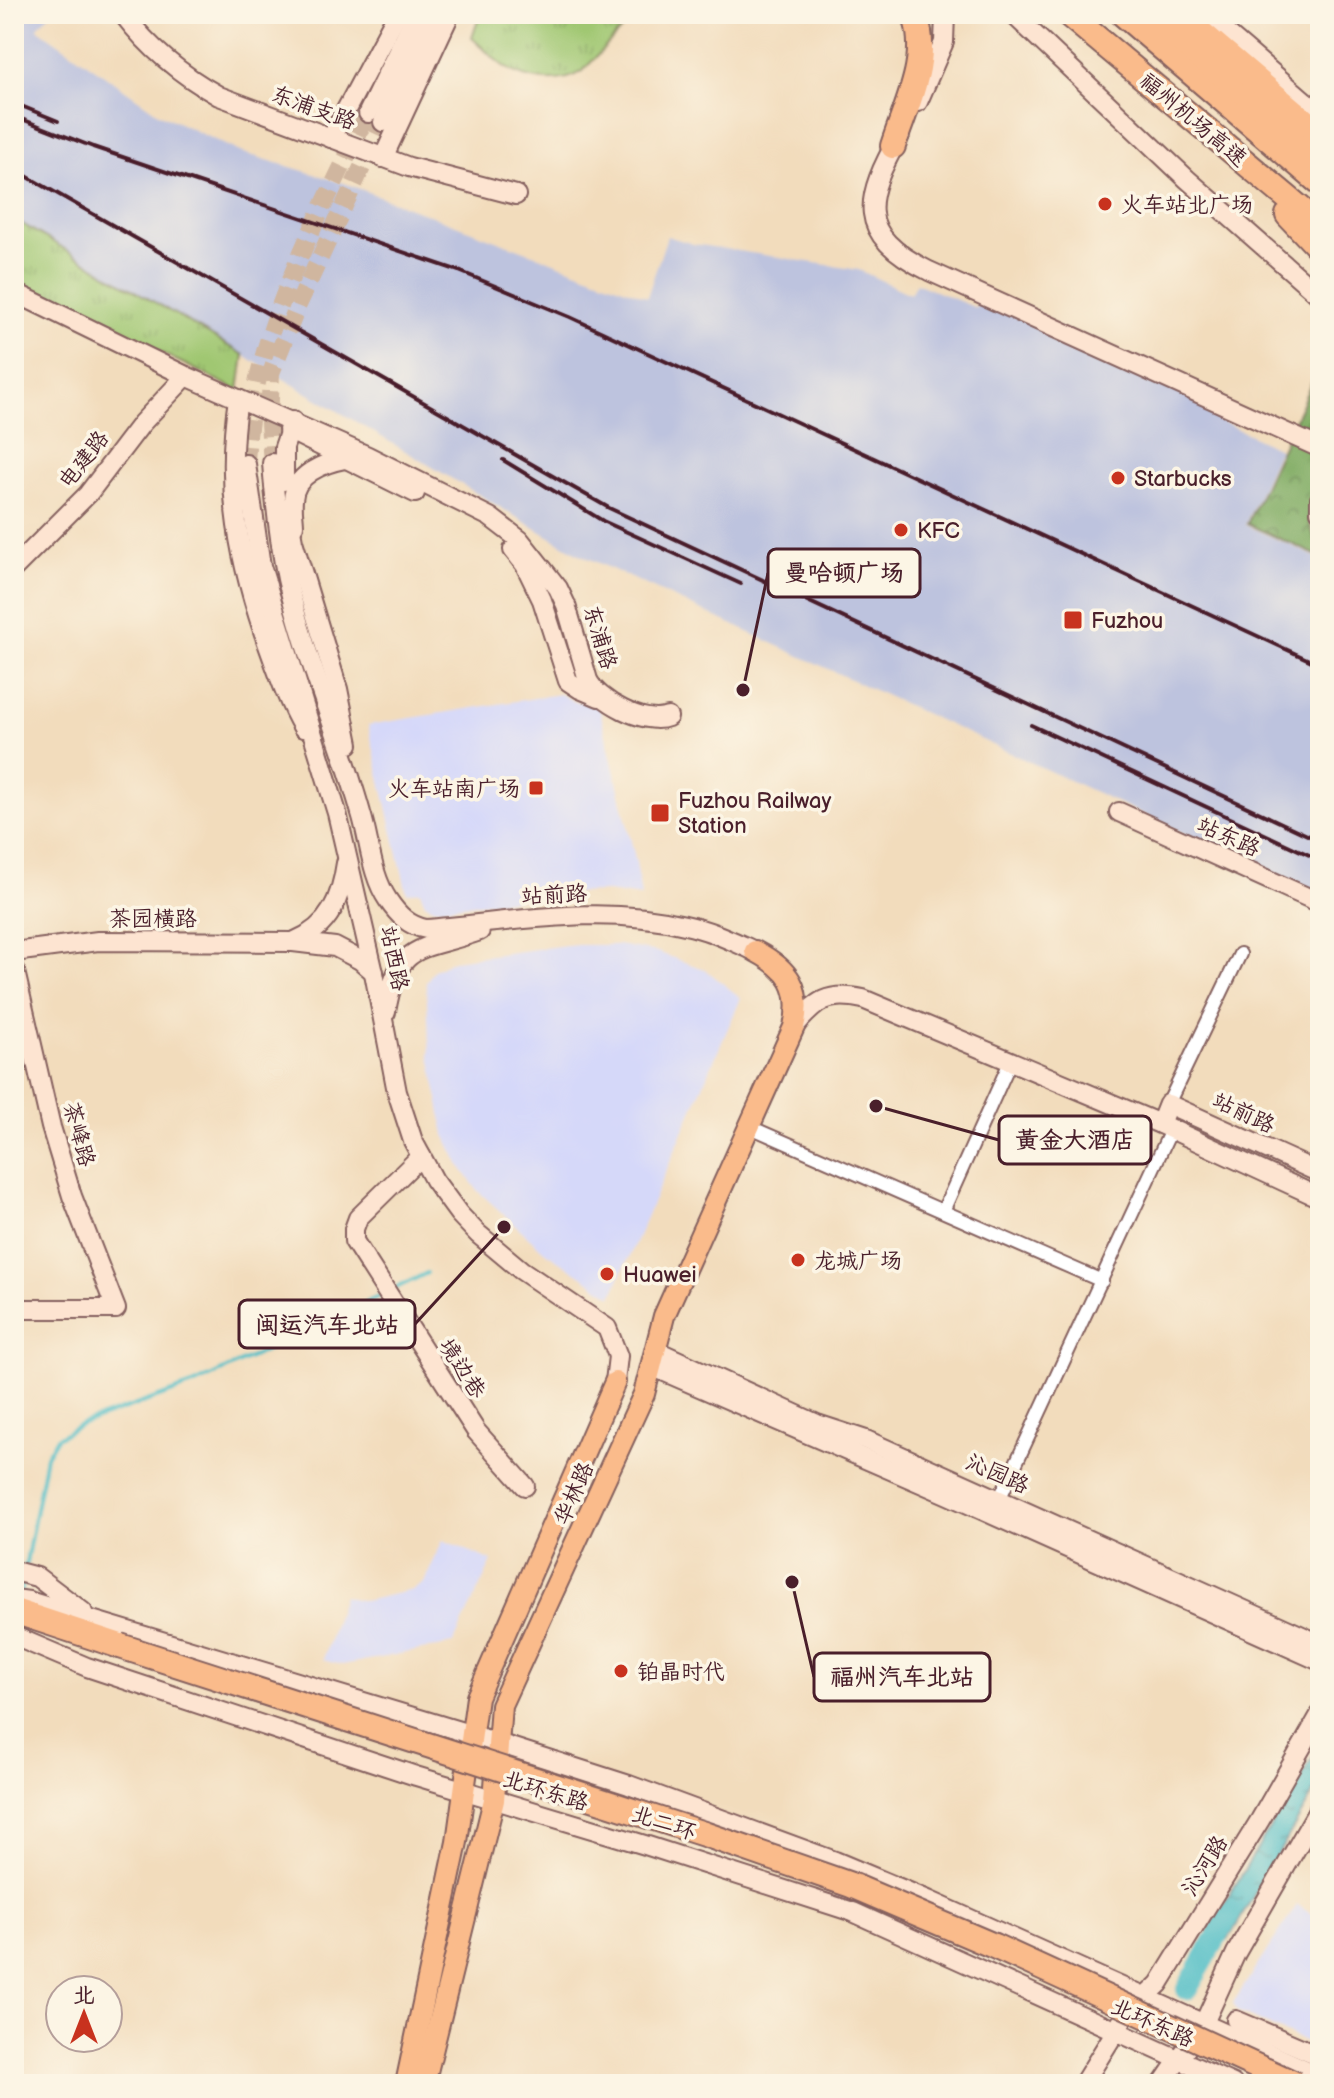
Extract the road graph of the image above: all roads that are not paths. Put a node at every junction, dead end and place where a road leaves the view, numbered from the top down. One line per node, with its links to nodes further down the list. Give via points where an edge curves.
1 (123, 14): 17 (main road, 东浦支路, via 195,83)
2 (397, 14): 17 (main road)
3 (416, 14): 4 (main road, via 376,117)
4 (434, 14)
5 (450, 14): 19 (main road)
6 (914, 14): 18 (highway, via 920,59)
7 (945, 14): 18 (main road, via 944,42)
8 (1013, 14): 26 (main road)
9 (1068, 14): 15 (highway, 福州机场高速)
10 (1123, 14): 21 (highway, 福州机场高速)
11 (1148, 14): 20 (highway, via 1265,110)
12 (1179, 14): 16 (highway)
13 (1204, 14): 14 (main road)
14 (1320, 114)
15 (1209, 132): 23 (highway, 福州机场高速); 24 (highway)
16 (1320, 134)
17 (331, 138): 19 (main road, 东浦支路)
18 (893, 146): 30 (main road, via 872,210 880,234 897,253)
19 (383, 158): 22 (main road, 东浦支路)
20 (1320, 165)
21 (1320, 183)
22 (516, 195)
23 (1320, 225)
24 (1320, 249)
25 (14, 292): 27 (main road, 东浦路)
26 (1320, 296)
27 (186, 376): 28 (main road, 东浦路); 37 (main road, 电建路, via 88,494)
28 (238, 399): 29 (main road, 东浦路); 40 (main road, via 231,478 243,564 288,703)
29 (291, 426): 31 (main road, 东浦路); 36 (main road, via 283,464); 38 (main road, 东浦路, via 480,510 511,532 554,581 590,684)
30 (1320, 448)
31 (345, 459): 36 (main road, via 325,464 300,481 292,497); 38 (main road, 东浦路, via 481,525 505,542 535,584 568,681)
32 (272, 463): 42 (main road, via 288,581)
33 (246, 464): 40 (main road, 站西路, via 261,566)
34 (1320, 499): 35 (main road)
35 (1320, 511)
36 (293, 541): 42 (main road, via 338,689)
37 (14, 568)
38 (614, 702): 39 (main road, via 642,719)
39 (668, 717)
40 (321, 759): 43 (main road, 站西路)
41 (1119, 812): 44 (main road, 站东路)
42 (362, 814): 45 (main road, 站前路, via 376,877 394,908 415,927)
43 (347, 852): 46 (main road, via 343,884 330,914 320,927); 51 (main road, 站西路)
44 (1320, 903)
45 (509, 921): 47 (main road, 站前路, via 582,915 666,921); 52 (main road, via 415,950 403,960 390,989)
46 (293, 942): 48 (main road, 茶园横路, via 98,941); 51 (main road, 茶园横路, via 335,947)
47 (755, 951): 53 (main road, 华林路, via 780,966 792,983 797,1000)
48 (14, 952)
49 (1240, 954): 55 (street)
50 (14, 967): 63 (main road, 茶峰路, via 51,1127 116,1309)
51 (374, 973): 52 (main road, 站西路)
52 (383, 1026): 58 (main road, 站西路, via 405,1119)
53 (794, 1027): 54 (main road, via 827,998 852,996); 56 (main road, 华林路)
54 (1011, 1060): 57 (main road); 61 (street)
55 (1168, 1104): 57 (main road); 59 (main road, 站前路)
56 (748, 1126): 61 (street); 64 (main road, 华林路, via 664,1316)
57 (1166, 1127): 60 (main road); 62 (street)
58 (421, 1156): 65 (main road, 站西路, via 478,1234 607,1328 618,1356); 66 (main road, 境边巷, via 355,1223 354,1241 483,1440)
59 (1320, 1173)
60 (1320, 1198)
61 (943, 1211): 62 (street)
62 (1102, 1281): 67 (street)
63 (14, 1309)
64 (653, 1358): 67 (main road); 76 (main road, 华林路, via 644,1394 501,1705)
65 (615, 1382): 75 (main road, 华林路, via 477,1697)
66 (525, 1486)
67 (995, 1507): 71 (main road, 沁园路); 73 (main road)
68 (14, 1571): 70 (main road, via 37,1577)
69 (18, 1619): 70 (main road); 72 (highway, 北二环); 77 (main road, 北环东路, via 87,1667)
70 (95, 1621): 75 (main road)
71 (1320, 1644)
72 (118, 1652): 92 (highway, 北二环, via 846,1898 990,1958); 93 (highway, 北二环, bridge, via 704,1834 851,1885)
73 (1320, 1661)
74 (1320, 1715): 80 (main road, 沁河路)
75 (473, 1735): 76 (main road); 77 (main road, 华林路)
76 (499, 1744): 78 (main road, 华林路); 80 (main road, via 629,1785 835,1861)
77 (465, 1791): 78 (main road, 北环东路); 87 (main road, 华林路)
78 (494, 1800): 83 (main road, 北环东路, via 853,1912); 88 (main road, 华林路)
79 (1320, 1807): 82 (main road, via 1236,1953)
80 (1146, 1998): 82 (main road); 83 (main road, 沁河路)
81 (1236, 2020): 84 (main road)
82 (1204, 2023): 85 (main road); 86 (main road)
83 (1115, 2031): 85 (main road, 北环东路); 89 (main road, 沁河路)
84 (1320, 2056)
85 (1178, 2059): 90 (main road); 91 (main road, 北环东路)
86 (1320, 2076)
87 (406, 2084)
88 (424, 2084)
89 (1083, 2084)
90 (1162, 2084)
91 (1233, 2084)
92 (1259, 2084)
93 (1295, 2084)

